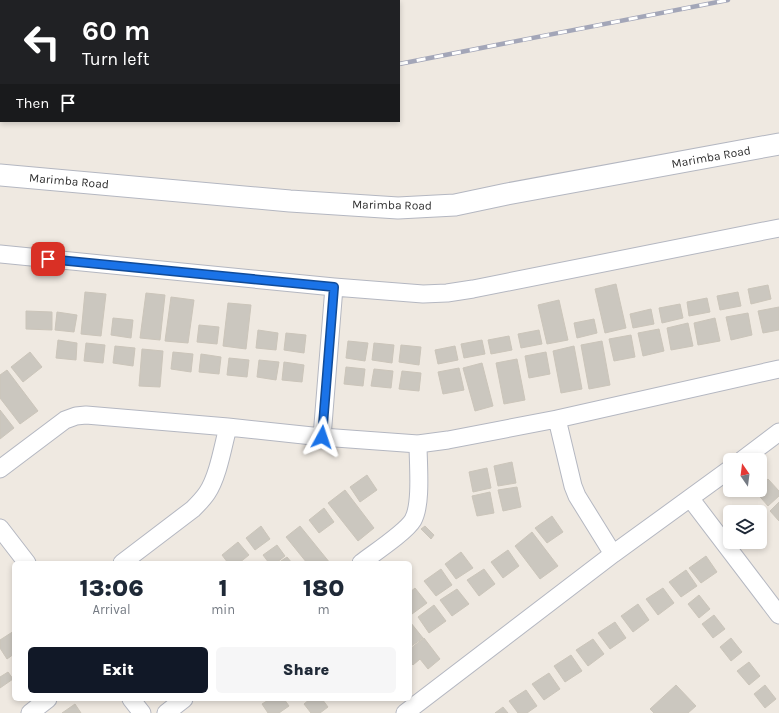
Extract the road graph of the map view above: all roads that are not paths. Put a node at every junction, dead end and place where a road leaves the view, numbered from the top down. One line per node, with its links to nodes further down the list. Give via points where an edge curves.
1 (779, 144): 2 (street, Marimba Road, via 455,205 398,208)
2 (0, 175)
3 (779, 228): 5 (street, via 447,293 423,294)
4 (0, 254): 5 (street)
5 (334, 287): 10 (street)
6 (779, 369): 7 (street)
7 (557, 418): 11 (street); 17 (street, via 577,496)
8 (228, 427): 10 (street); 13 (street, via 97,415 76,416 54,427); 19 (street, via 213,481 202,501)
9 (779, 432): 12 (street)
10 (322, 437): 11 (street)
11 (418, 444): 20 (street, via 418,500 413,520 406,529)
12 (751, 453)
13 (0, 469)
14 (723, 474): 15 (street)
15 (690, 498): 17 (street); 21 (street)
16 (0, 528): 18 (street)
17 (613, 554): 28 (street)
18 (25, 561)
19 (125, 561)
20 (364, 561)
21 (779, 615)
22 (45, 701): 25 (street)
23 (133, 701): 26 (street)
24 (181, 701): 27 (street)
25 (30, 713)
26 (142, 713)
27 (166, 713)
28 (405, 713)

